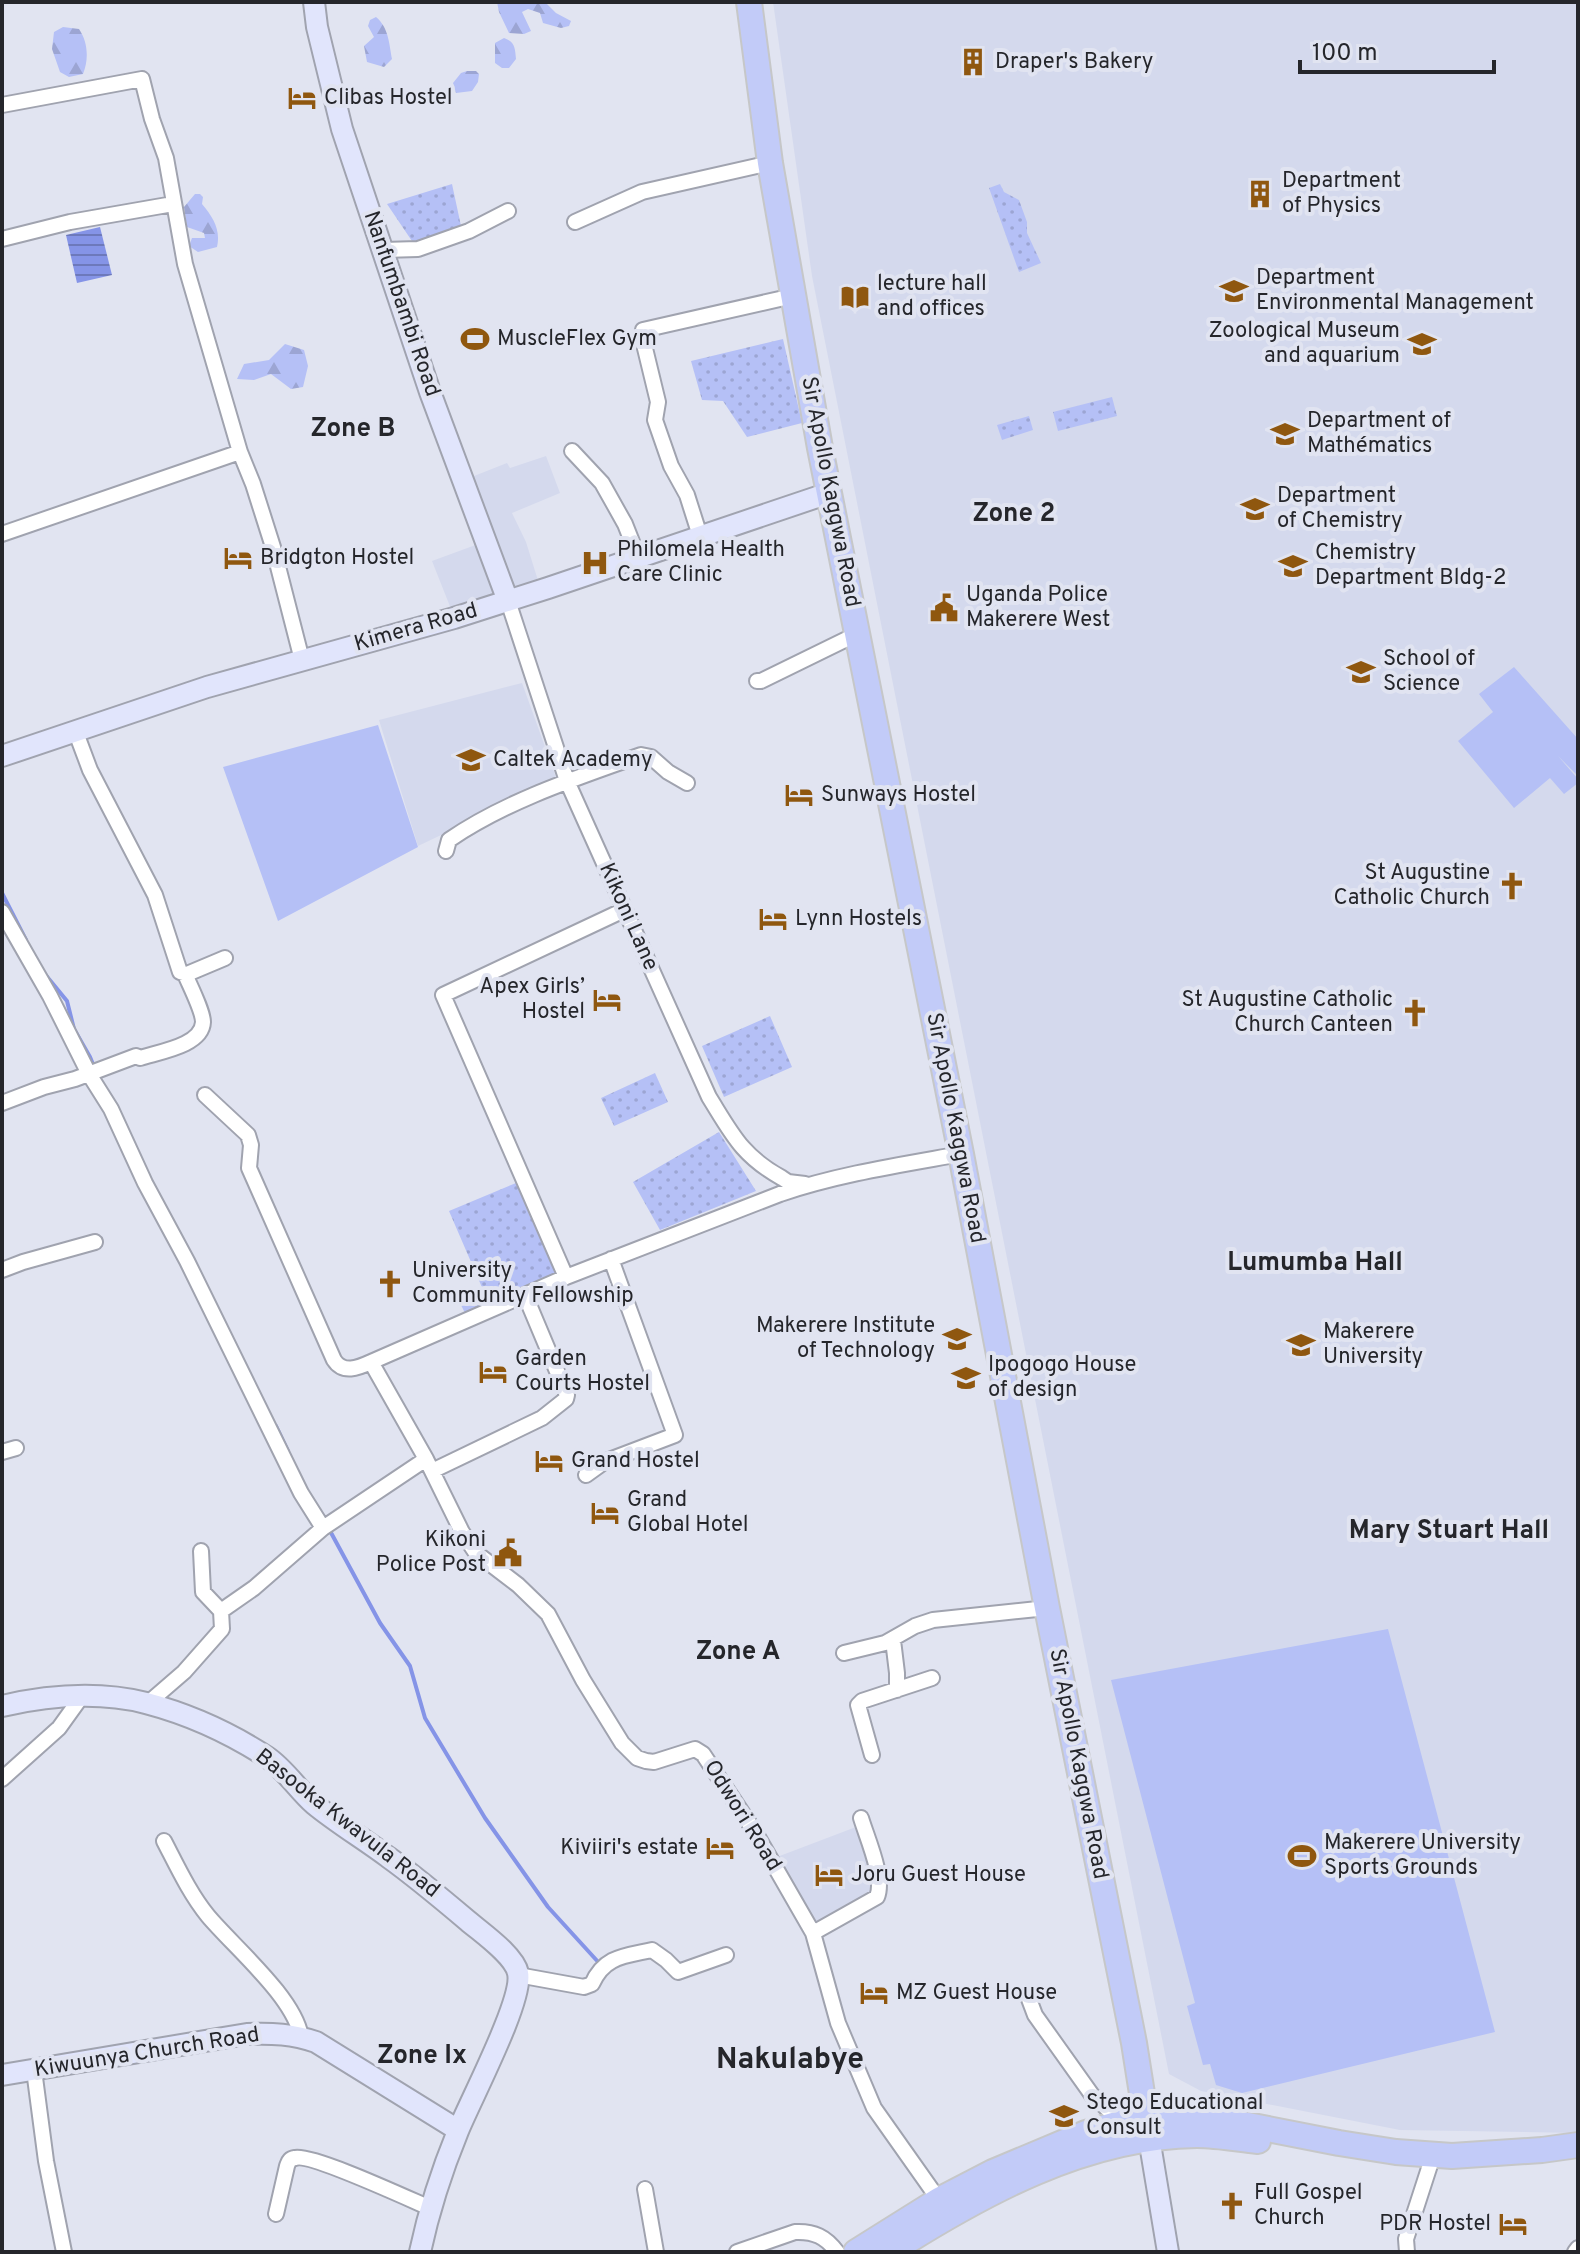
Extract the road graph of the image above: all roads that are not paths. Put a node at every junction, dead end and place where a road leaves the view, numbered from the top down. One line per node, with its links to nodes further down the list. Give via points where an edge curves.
1 (314, 2): 9 (street, Nanfumbambi Road, via 342,129)
2 (749, 2): 4 (main road, Sir Apollo Kaggwa Road)
3 (2, 105): 5 (street, via 142,79 166,158)
4 (770, 163): 7 (street, via 642,192); 10 (main road, Sir Apollo Kaggwa Road)
5 (173, 204): 8 (street); 12 (street, via 185,264)
6 (508, 211): 9 (street, via 418,249)
7 (575, 222)
8 (2, 239)
9 (383, 250): 17 (street, Nanfumbambi Road)
10 (793, 296): 13 (main road, Sir Apollo Kaggwa Road); 15 (street, via 643,330 658,402 655,420)
11 (572, 451): 16 (street, via 602,483)
12 (240, 452): 14 (street); 19 (street, via 273,547)
13 (829, 493): 15 (street, Kimera Road); 18 (main road, Sir Apollo Kaggwa Road)
14 (2, 534)
15 (700, 536): 16 (street, Kimera Road)
16 (638, 557): 17 (street, Kimera Road)
17 (508, 601): 19 (street, Kimera Road); 23 (street, Kikoni Lane)
18 (857, 634): 20 (street); 33 (main road, Sir Apollo Kaggwa Road)
19 (302, 660): 21 (street, Kimera Road)
20 (757, 681)
21 (75, 730): 22 (street, Kimera Road); 29 (street, via 90,770 149,881 178,968)
22 (2, 756)
23 (567, 781): 24 (street, via 646,755); 25 (street, via 453,837); 26 (street, Kikoni Lane)
24 (687, 783)
25 (446, 851)
26 (624, 910): 34 (street, Kikoni Lane, via 709,1097 734,1139 775,1175); 38 (street, via 443,995)
27 (2, 912): 30 (street)
28 (225, 958): 29 (street)
29 (185, 974): 30 (street, via 203,1020 194,1039)
30 (89, 1074): 32 (street); 43 (street)
31 (205, 1095): 40 (street, via 248,1135 249,1168 337,1365 354,1369)
32 (2, 1103)
33 (961, 1154): 34 (street); 45 (main road, Sir Apollo Kaggwa Road)
34 (810, 1184): 36 (street)
35 (95, 1242): 37 (street)
36 (611, 1259): 38 (street); 42 (street, via 675,1435 604,1462)
37 (2, 1270)
38 (566, 1277): 39 (street)
39 (525, 1295): 40 (street); 41 (street, via 566,1399 542,1418)
40 (371, 1362): 41 (street, Odwori Road)
41 (429, 1465): 43 (street); 58 (street, Odwori Road, via 476,1553 548,1614 622,1743 646,1761 695,1749 703,1754)
42 (586, 1475)
43 (323, 1528): 46 (street)
44 (201, 1551): 46 (street, via 203,1592)
45 (1047, 1608): 47 (street, via 933,1620); 66 (main road, Sir Apollo Kaggwa Road)
46 (221, 1611): 52 (street, via 222,1629)
47 (893, 1640): 48 (street); 50 (street)
48 (844, 1653)
49 (932, 1678): 50 (street)
50 (897, 1690): 54 (street, via 858,1705)
51 (82, 1696): 52 (street, Basooka Kwavula Road); 53 (street, Basooka Kwavula Road); 55 (street, via 59,1728)
52 (147, 1704): 60 (street, Basooka Kwavula Road, via 221,1730 271,1759 314,1804 493,1941 513,1964)
53 (2, 1706)
54 (872, 1755)
55 (2, 1779)
56 (861, 1818): 58 (street, via 879,1894)
57 (164, 1841): 62 (street, via 207,1914 259,1969 299,2023)
58 (813, 1933): 72 (street, Odwori Road, via 838,2023 874,2108)
59 (726, 1955): 60 (street, via 678,1972 652,1950 606,1963 584,1987)
60 (518, 1979): 67 (street)
61 (1029, 1999): 65 (street, via 1092,2095)
62 (301, 2037): 63 (street, Kiwuunya Church Road, via 247,2034); 67 (street, Kiwuunya Church Road)
63 (34, 2070): 64 (street, Kiwuunya Church Road); 75 (street)
64 (2, 2075)
65 (1122, 2122): 66 (main road); 72 (main road, via 1051,2147)
66 (1148, 2127): 68 (main road, via 1212,2118 1339,2143 1452,2156); 70 (main road); 81 (main road, via 969,2204); 82 (street, Sir Apollo Kaggwa Road)
67 (458, 2130): 73 (street)
68 (1578, 2145)
69 (1578, 2158): 70 (main road)
70 (1430, 2165): 83 (street, via 1406,2239)
71 (645, 2189): 77 (street)
72 (939, 2200): 80 (main road)
73 (430, 2208): 74 (street, via 337,2168 296,2157 287,2166); 76 (street)
74 (276, 2214)
75 (64, 2252)
76 (420, 2252)
77 (656, 2252)
78 (737, 2252): 79 (street, via 805,2231 823,2237)
79 (837, 2252)
80 (856, 2252)
81 (890, 2252)
82 (1168, 2252)
83 (1407, 2252)

